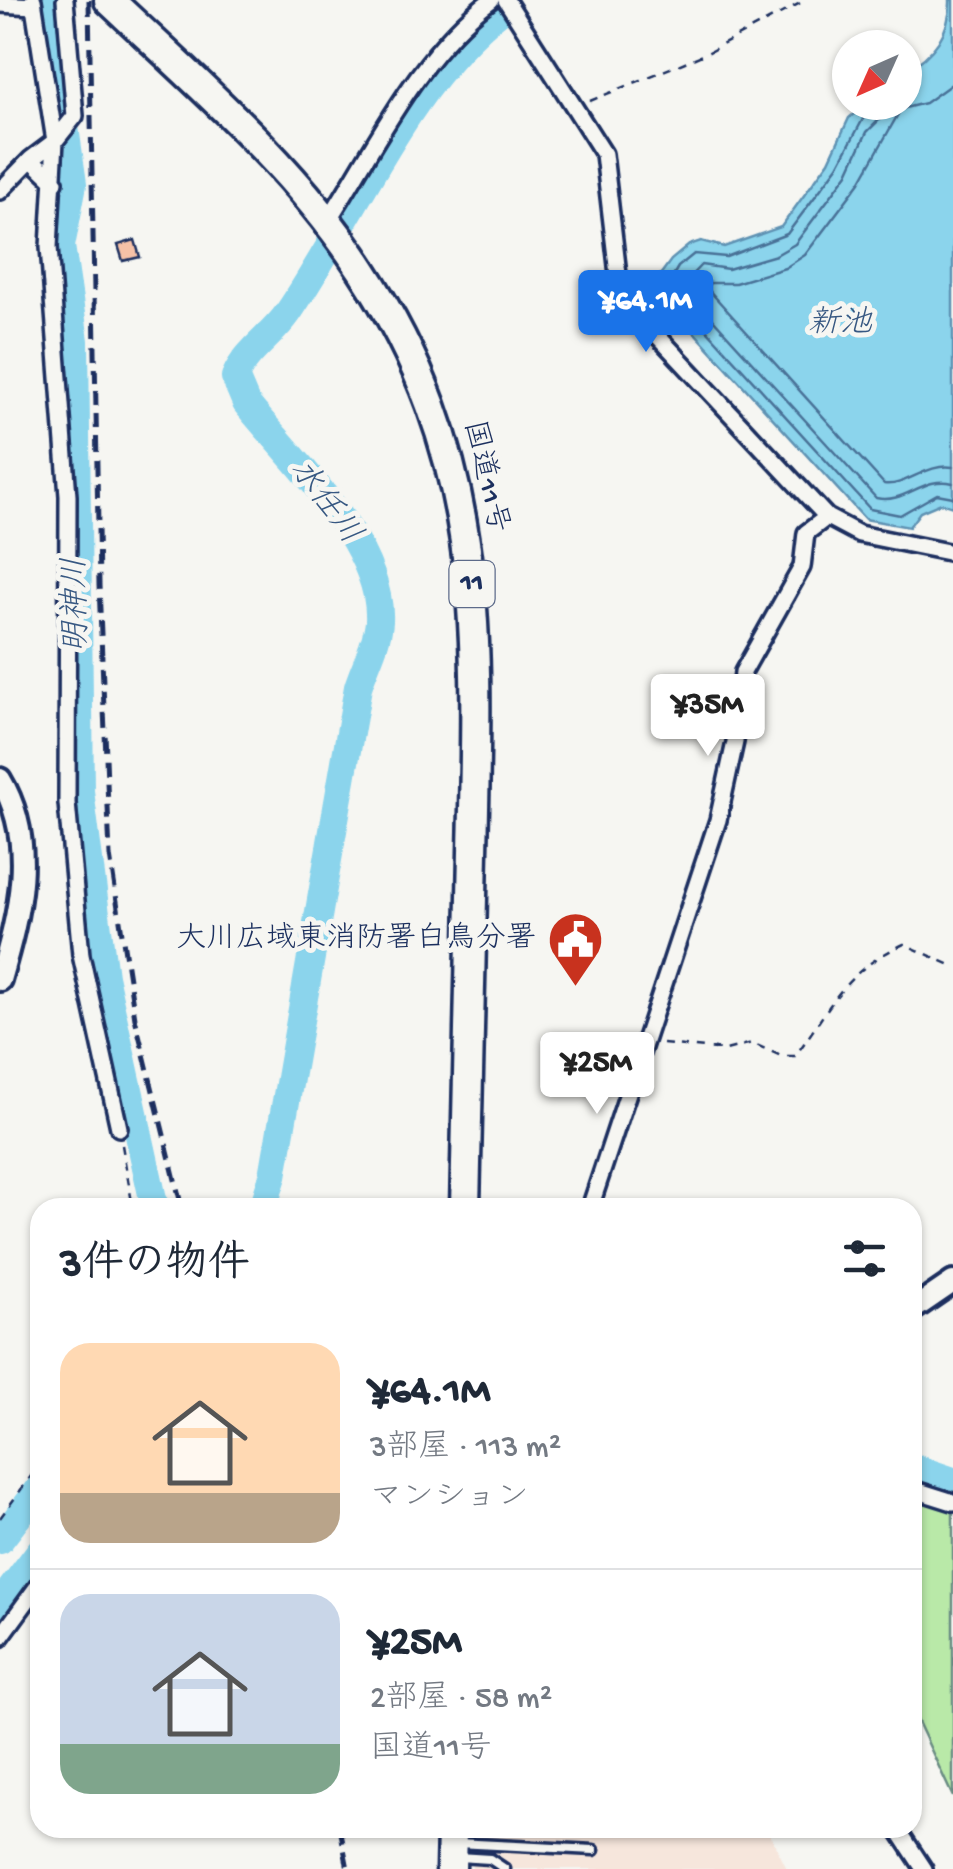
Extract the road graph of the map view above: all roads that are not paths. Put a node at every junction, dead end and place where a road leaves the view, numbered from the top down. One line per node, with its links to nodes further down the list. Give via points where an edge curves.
1 (64, 0): 7 (street, via 75,116)
2 (109, 0): 11 (highway, 国道11号 / 11)
3 (491, 0): 11 (street, via 426,65)
4 (506, 0): 12 (street, via 604,154 626,302)
5 (33, 3): 6 (street); 7 (street)
6 (0, 4)
7 (55, 141): 8 (street); 9 (street)
8 (32, 158): 9 (street); 10 (street)
9 (55, 182): 16 (street, via 50,248 68,496 66,803 81,954)
10 (0, 192)
11 (326, 222): 17 (highway, 国道11号 / 11, via 408,347 435,410 463,511 478,651)
12 (827, 518): 13 (street, via 859,534); 18 (street, via 806,533 802,567 743,672 718,820)
13 (953, 552)
14 (0, 779): 15 (street, via 20,826 24,866)
15 (0, 980)
16 (118, 1128)
17 (465, 1198)
18 (593, 1198)
19 (953, 1282): 20 (street)
20 (922, 1303)
21 (922, 1492): 22 (street)
22 (953, 1502)
23 (30, 1597): 24 (street)
24 (0, 1638)
25 (904, 1838): 29 (street)
26 (452, 1849): 27 (lane); 28 (lane)
27 (594, 1850)
28 (505, 1869)
29 (924, 1869)

